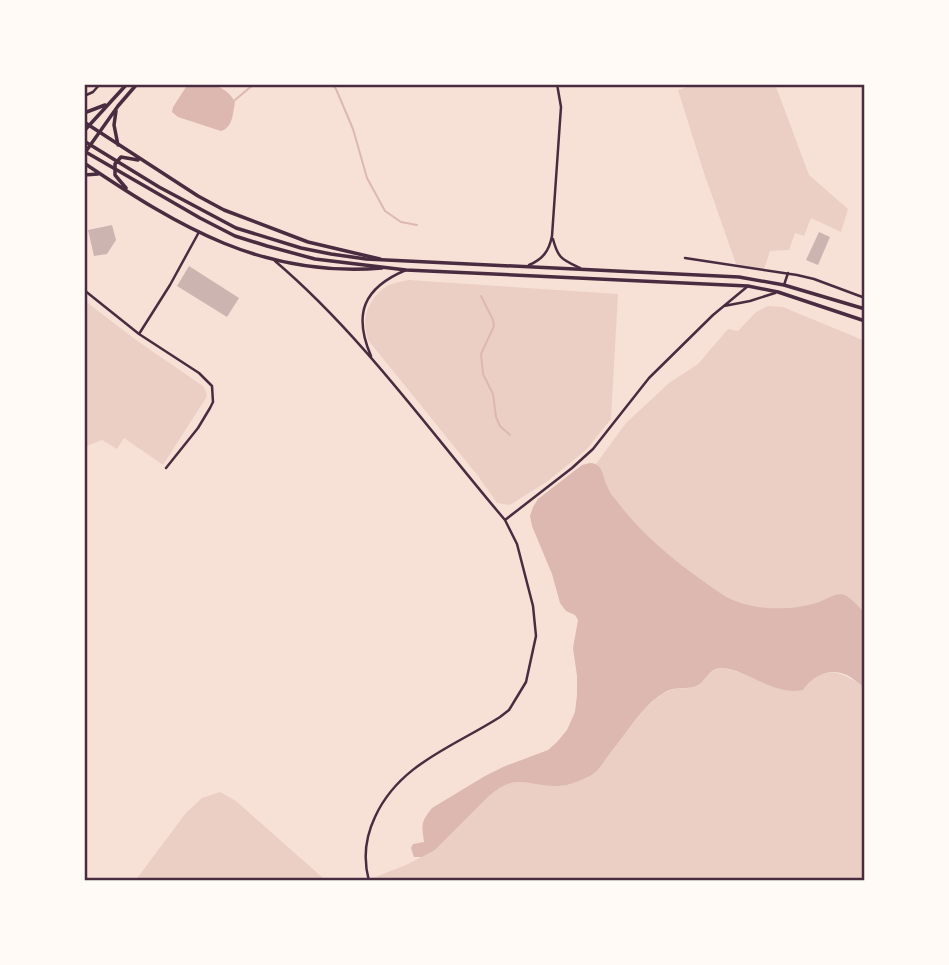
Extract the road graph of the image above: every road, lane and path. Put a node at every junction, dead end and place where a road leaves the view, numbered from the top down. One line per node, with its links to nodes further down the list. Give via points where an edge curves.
1 (100, 84): 5 (street)
2 (127, 84): 6 (main road)
3 (137, 84): 7 (main road)
4 (557, 84): 21 (street, via 561,107)
5 (84, 96)
6 (106, 105): 8 (main road); 9 (main road)
7 (118, 106): 11 (main road); 13 (main road, via 114,125)
8 (84, 113)
9 (86, 124): 10 (main road); 11 (main road)
10 (84, 131)
11 (99, 133): 13 (main road); 14 (main road)
12 (84, 141): 23 (main road, via 247,232 317,252)
13 (118, 145): 15 (main road)
14 (84, 152): 26 (main road, via 235,236 315,259)
15 (144, 161): 19 (main road, via 121,157 115,164 115,175); 23 (main road, via 224,210 308,242)
16 (84, 163): 17 (main road)
17 (100, 174): 18 (main road); 19 (main road)
18 (84, 175)
19 (130, 192): 20 (main road)
20 (199, 232): 24 (main road); 38 (street)
21 (552, 236): 25 (street, via 546,254); 27 (street, via 558,255)
22 (685, 258): 29 (street)
23 (382, 260): 25 (main road)
24 (275, 261): 26 (main road, via 327,268); 39 (street)
25 (526, 267): 27 (main road)
26 (384, 268): 28 (main road)
27 (583, 269): 30 (main road, via 738,277)
28 (406, 270): 31 (main road); 39 (street, via 380,284 364,309 361,322)
29 (788, 273): 30 (street); 34 (street)
30 (784, 285): 36 (main road)
31 (748, 286): 33 (main road); 35 (street)
32 (84, 290): 38 (street)
33 (778, 292): 35 (street); 37 (main road)
34 (865, 298)
35 (723, 306): 41 (street, via 649,378 593,449)
36 (865, 309)
37 (865, 321)
38 (139, 334): 40 (street, via 212,386 210,408)
39 (372, 359): 41 (street)
40 (166, 468)
41 (505, 520): 42 (street, via 517,544 535,613 536,642 526,682 509,710 425,760 394,787 371,825)
42 (369, 881)

